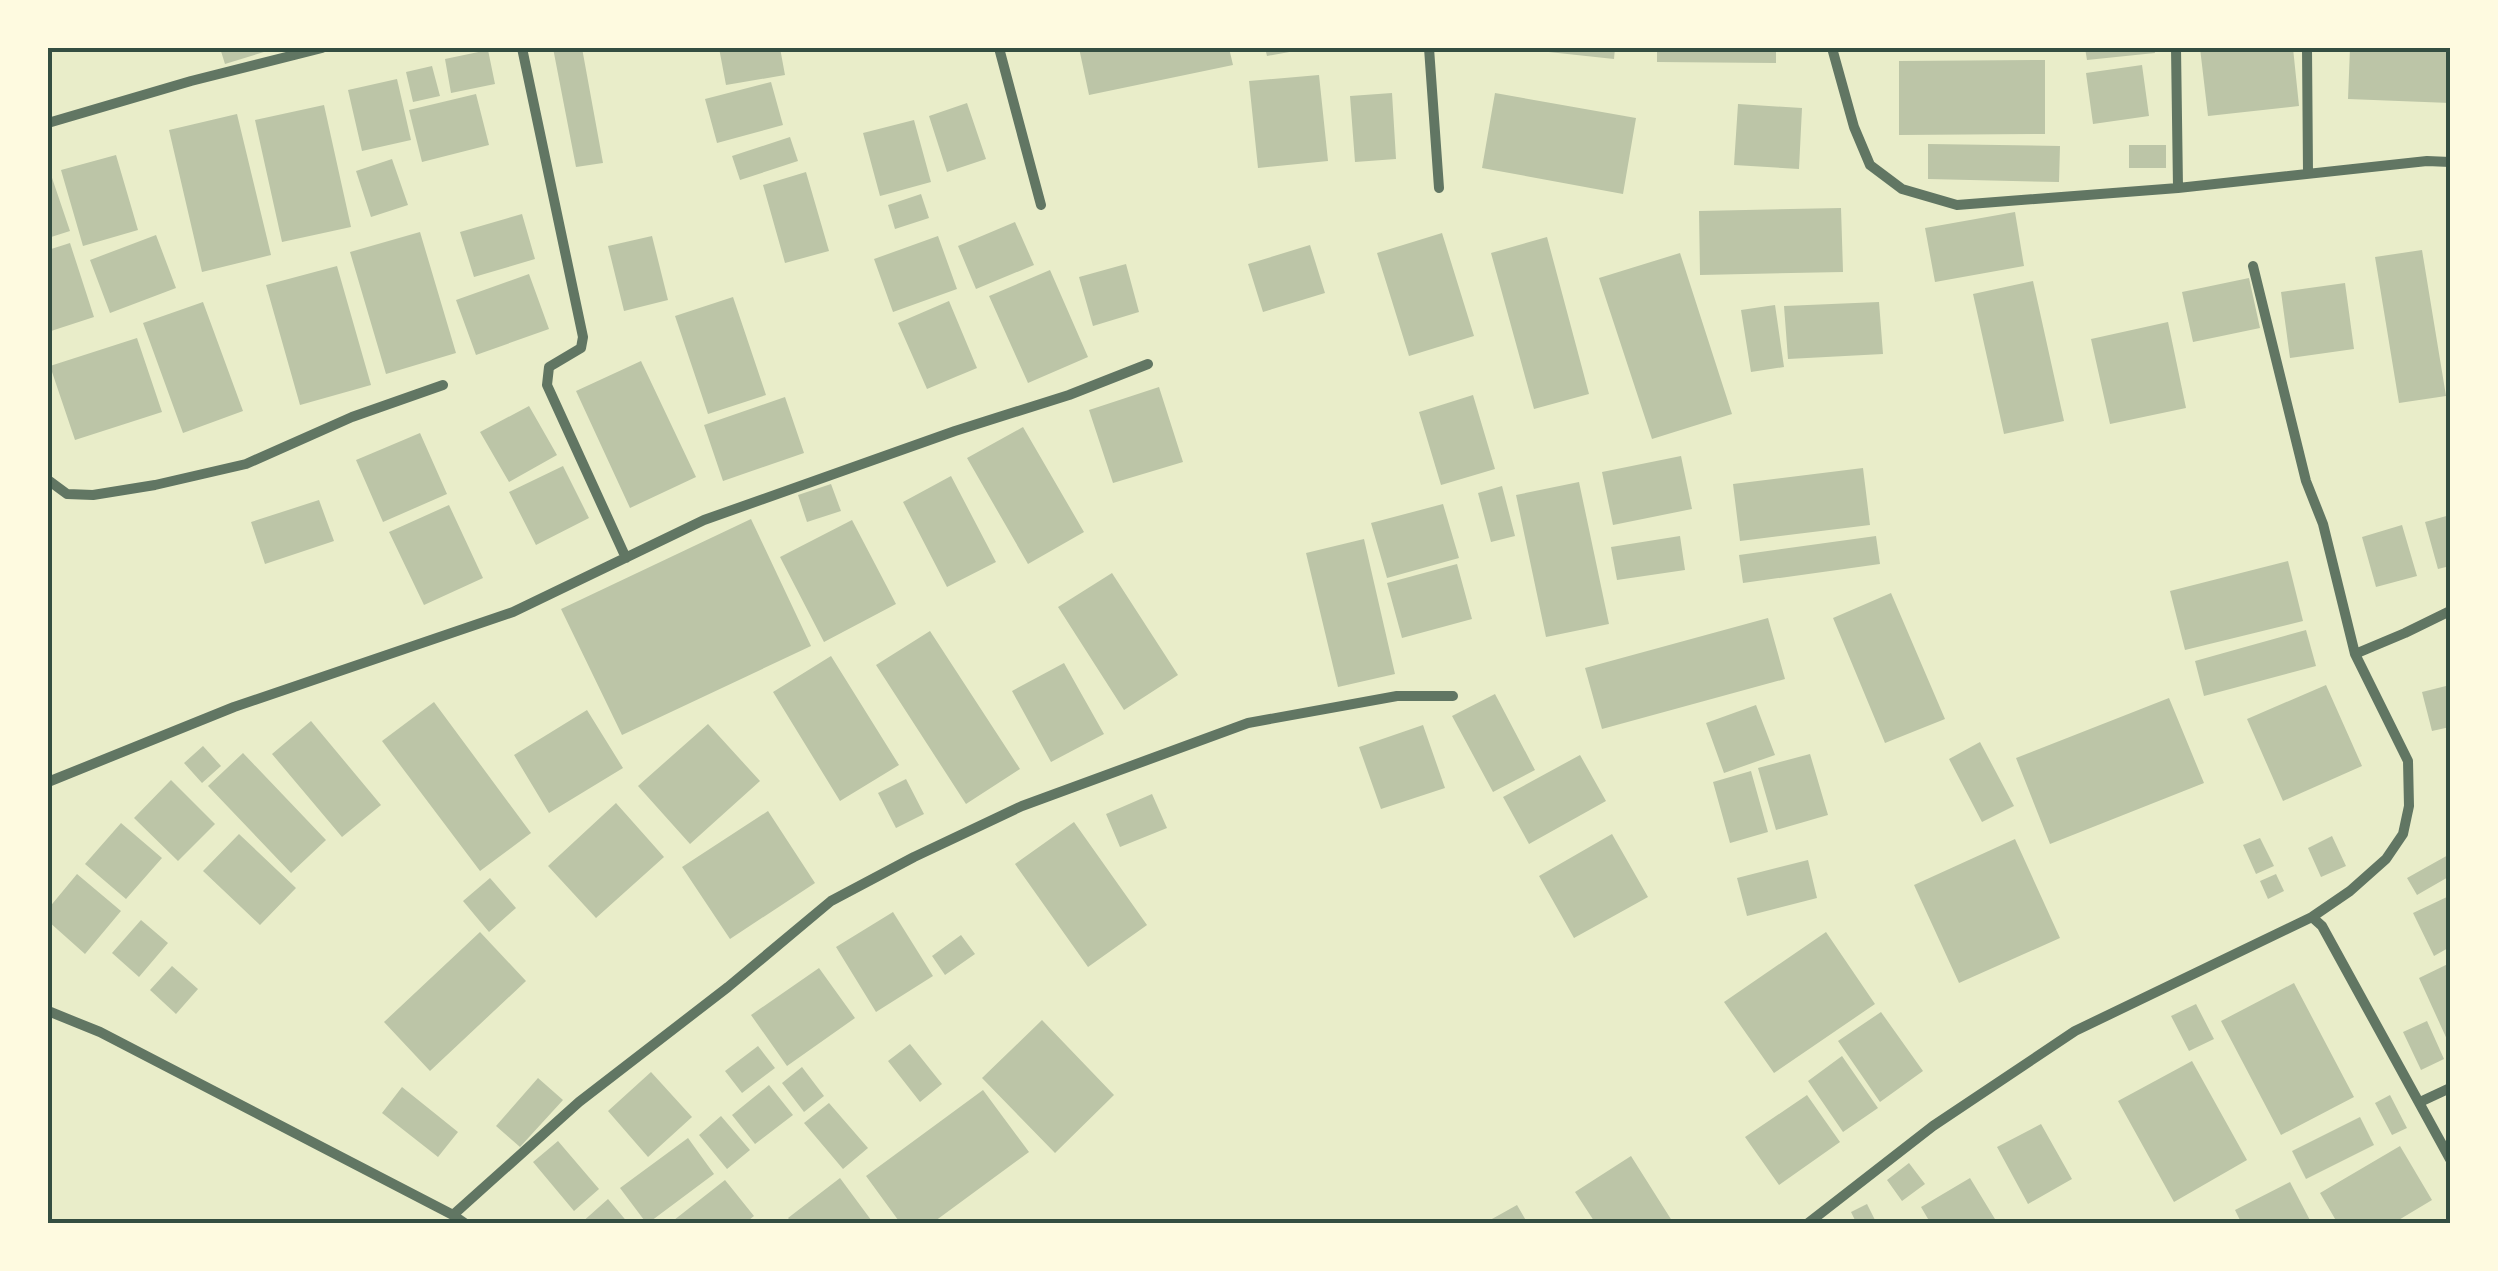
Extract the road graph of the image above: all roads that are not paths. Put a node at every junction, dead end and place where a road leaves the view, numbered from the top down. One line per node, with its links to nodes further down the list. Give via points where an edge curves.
1 (322, 48): 8 (street)
2 (522, 48): 18 (street, via 583,337 580,348 548,366 546,385)
3 (1000, 48): 13 (street)
4 (1429, 48): 11 (street)
5 (1832, 48): 12 (street, via 1870,164 1902,189 1956,206)
6 (2176, 48): 12 (street)
7 (2307, 48): 10 (street)
8 (48, 124)
9 (2450, 162): 10 (street)
10 (2308, 174): 12 (street)
11 (1439, 188)
12 (2178, 188)
13 (1041, 206)
14 (2252, 266): 20 (street)
15 (1148, 364): 18 (street, via 704,520)
16 (444, 386): 17 (street, via 352,416 246,464 93,495 67,494)
17 (48, 480)
18 (626, 558): 22 (street, via 513,612 234,707)
19 (2450, 611): 20 (street)
20 (2355, 654): 23 (street, via 2408,761 2409,806 2403,834 2386,859)
21 (1453, 696): 28 (street, via 1397,696 1248,723 1022,806 914,856 831,901 579,1102)
22 (48, 782)
23 (2312, 917): 26 (street); 30 (street, via 2075,1031 1933,1126)
24 (48, 1012): 28 (street, via 100,1032)
25 (2450, 1088): 26 (street)
26 (2420, 1102): 27 (street)
27 (2450, 1159)
28 (453, 1214): 29 (street)
29 (466, 1224)
30 (1806, 1224)

